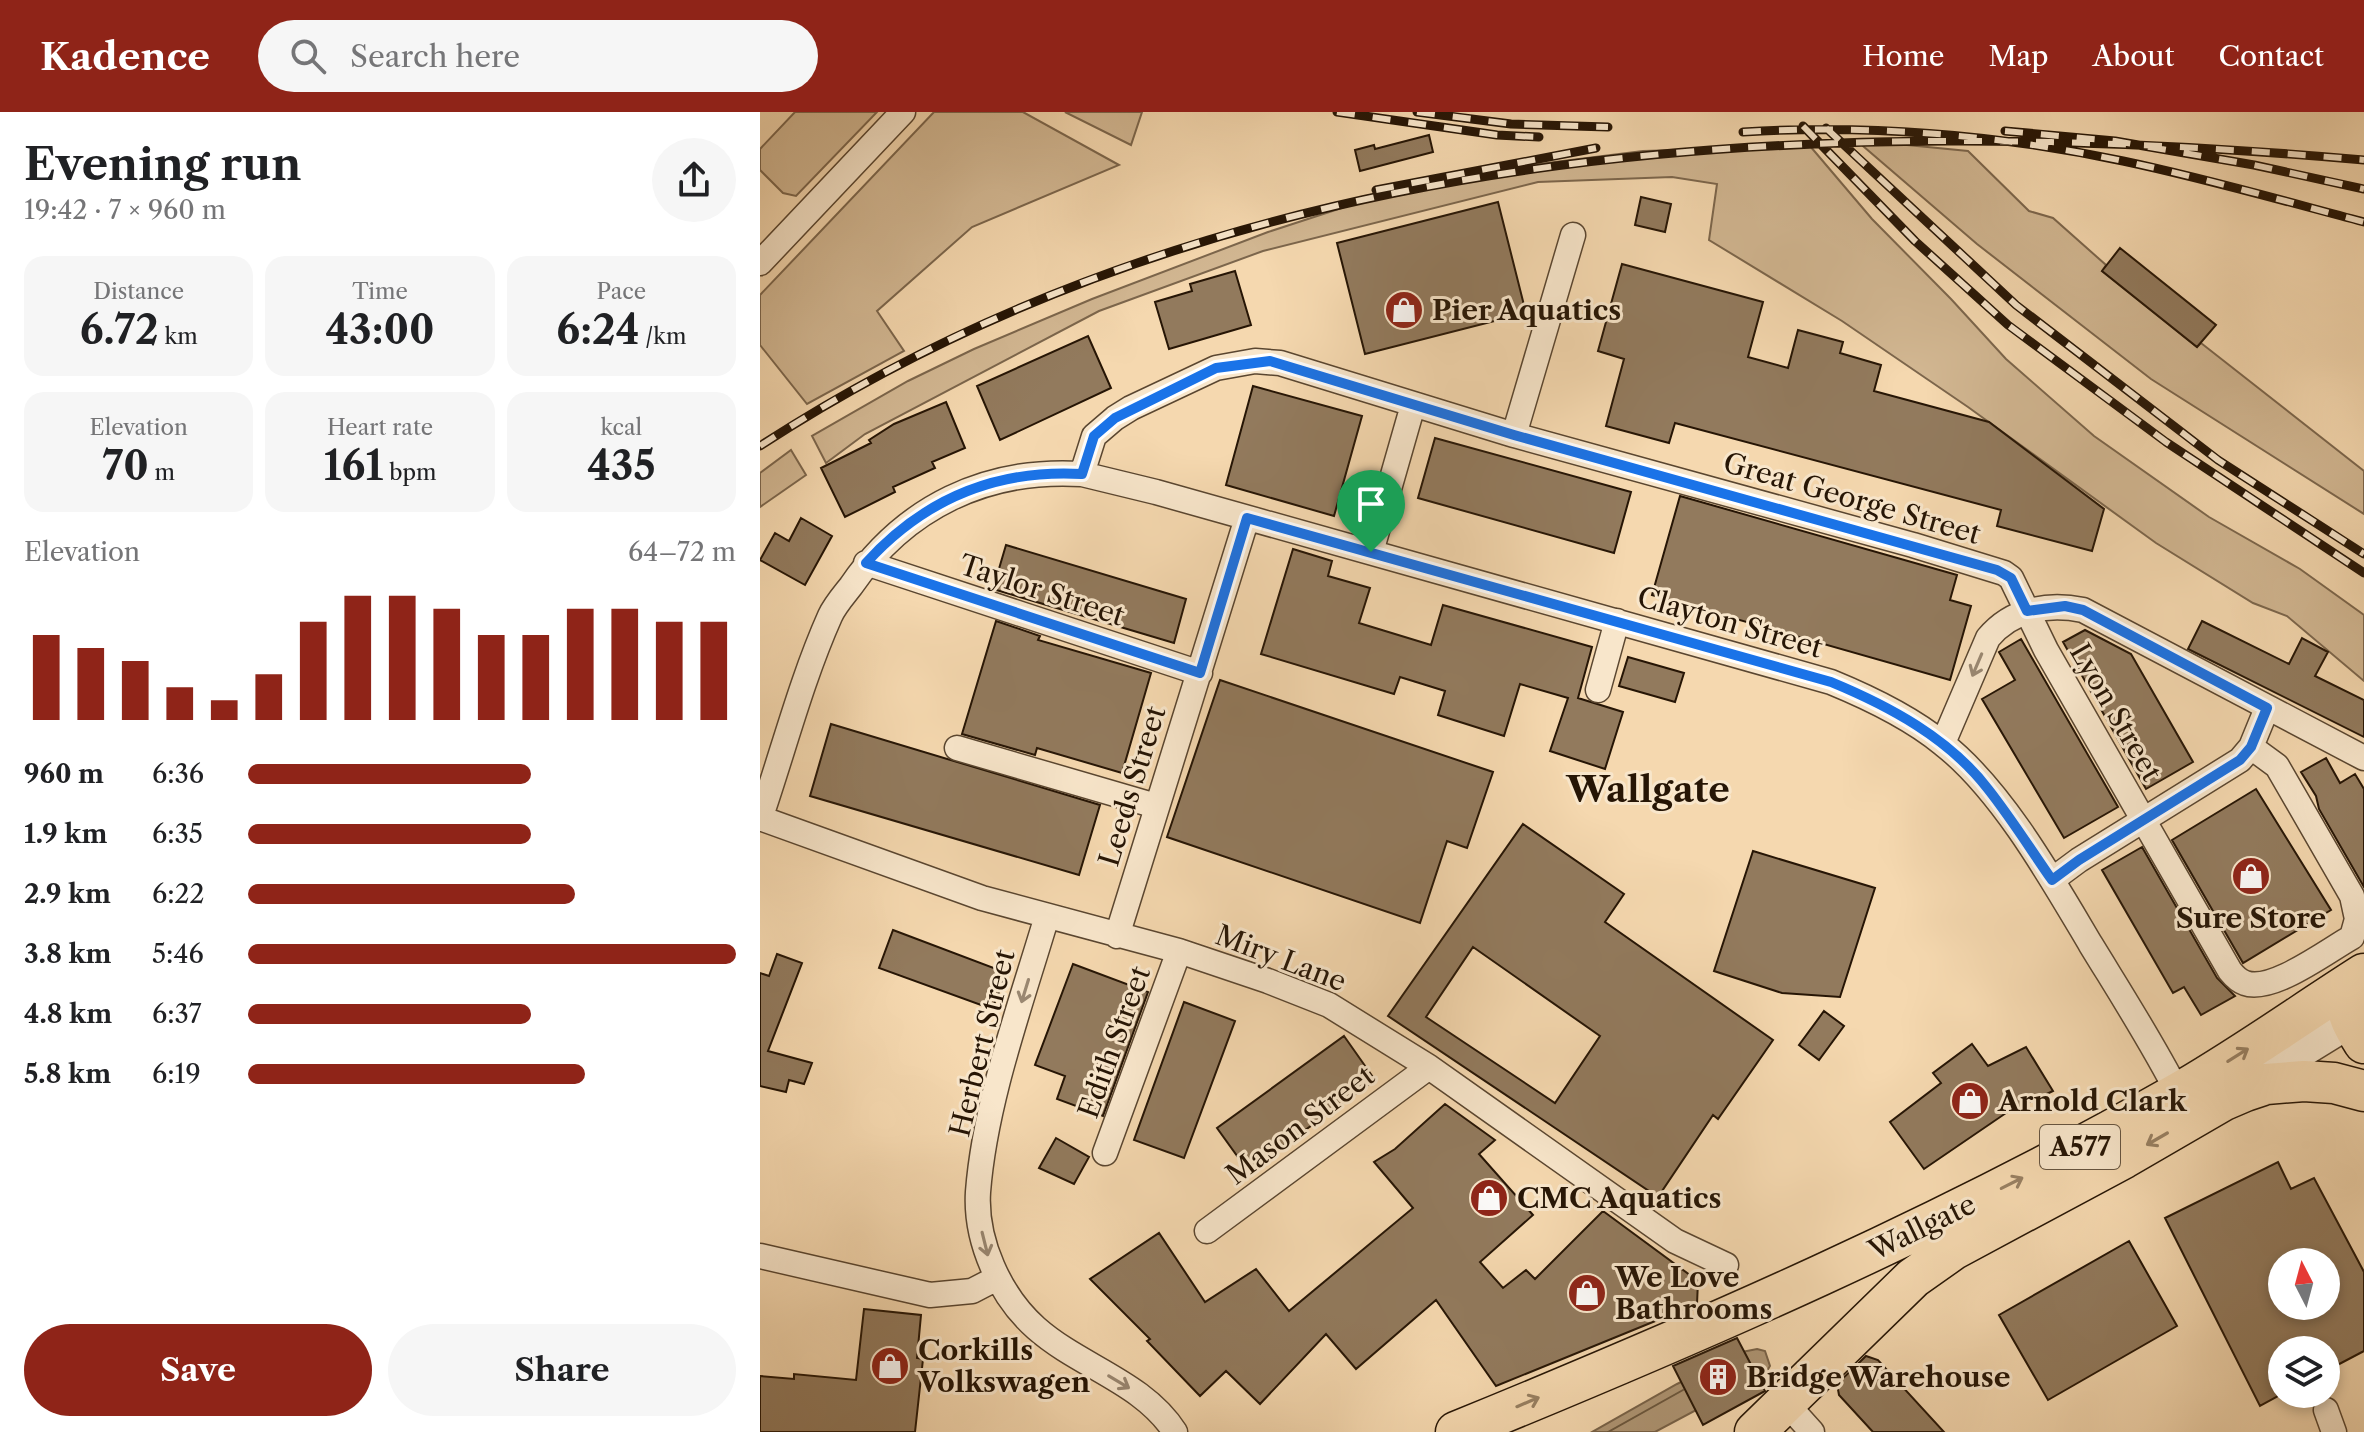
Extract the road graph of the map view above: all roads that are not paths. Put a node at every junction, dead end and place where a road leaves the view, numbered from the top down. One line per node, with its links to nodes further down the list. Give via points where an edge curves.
1 (903, 112): 3 (street)
2 (1573, 235): 5 (street)
3 (760, 263)
4 (1413, 405): 5 (street, Great George Street); 6 (street, Great George Street, via 1280,363 1216,368 1115,418 1094,436); 8 (street)
5 (1514, 435): 10 (street, Great George Street, via 1997,570 2011,578)
6 (1082, 474): 7 (street, Clayton Street); 9 (street, Clayton Street, via 1015,477 961,493 903,526)
7 (1247, 518): 8 (street, Clayton Street); 12 (street, Leeds Street)
8 (1371, 552): 11 (street, Clayton Street)
9 (866, 563): 12 (street, Taylor Street); 20 (street, Clayton Street, via 831,614)
10 (2027, 611): 14 (street, via 2065,606 2083,610); 15 (street, one-way to 15, via 1988,638); 21 (street, Lyon Street)
11 (1617, 621): 13 (street); 15 (street, Clayton Street, via 1831,682 1869,698)
12 (1200, 673): 19 (street, Leeds Street)
13 (1598, 690)
14 (2267, 708): 16 (street); 18 (street)
15 (1943, 743): 22 (street, Clayton Street, via 1987,787)
16 (2251, 747): 21 (street, via 2240,760); 21 (street, Lyon Street, via 2277,766 2352,896 2357,919 2352,937 2275,982 2246,984 2230,971)
17 (957, 748): 19 (street)
18 (2364, 758)
19 (1156, 806): 24 (street, Leeds Street)
20 (760, 818): 23 (street, Miry Lane)
21 (2143, 821): 22 (street)
22 (2052, 880): 29 (street, Clayton Street)
23 (1047, 916): 24 (street, Miry Lane); 35 (street, Herbert Street, one-way to 35, via 1003,1060 978,1194 982,1232)
24 (1117, 936): 25 (street, Miry Lane)
25 (1179, 951): 27 (street, Miry Lane, via 1329,1005); 31 (street, Edith Street)
26 (2360, 1007): 29 (highway, Wallgate / A577, one-way to 26); 30 (street, Wallgate)
27 (1429, 1067): 32 (street, Mason Street); 34 (street, Miry Lane, via 1675,1241)
28 (2364, 1091): 30 (highway, A577, via 2334,1083 2288,1081)
29 (2178, 1093): 36 (highway, Wallgate / A577, one-way to 29, via 2009,1185)
30 (2224, 1100): 37 (highway, Wallgate / A577, one-way to 37, via 1954,1249)
31 (1105, 1153)
32 (1207, 1231)
33 (760, 1256): 35 (street, via 930,1295 972,1291)
34 (1726, 1265)
35 (997, 1278): 39 (street, Herbert Street, one-way to 39, via 1034,1326 1148,1399)
36 (1817, 1278): 37 (highway, via 1851,1292); 40 (highway, Wallgate / A577, one-way to 36)
37 (1865, 1322): 38 (highway, Wallgate / A577)
38 (1796, 1392): 41 (highway, A577); 42 (street)
39 (1175, 1432)
40 (1456, 1432)
41 (1755, 1432)
42 (1812, 1432)

